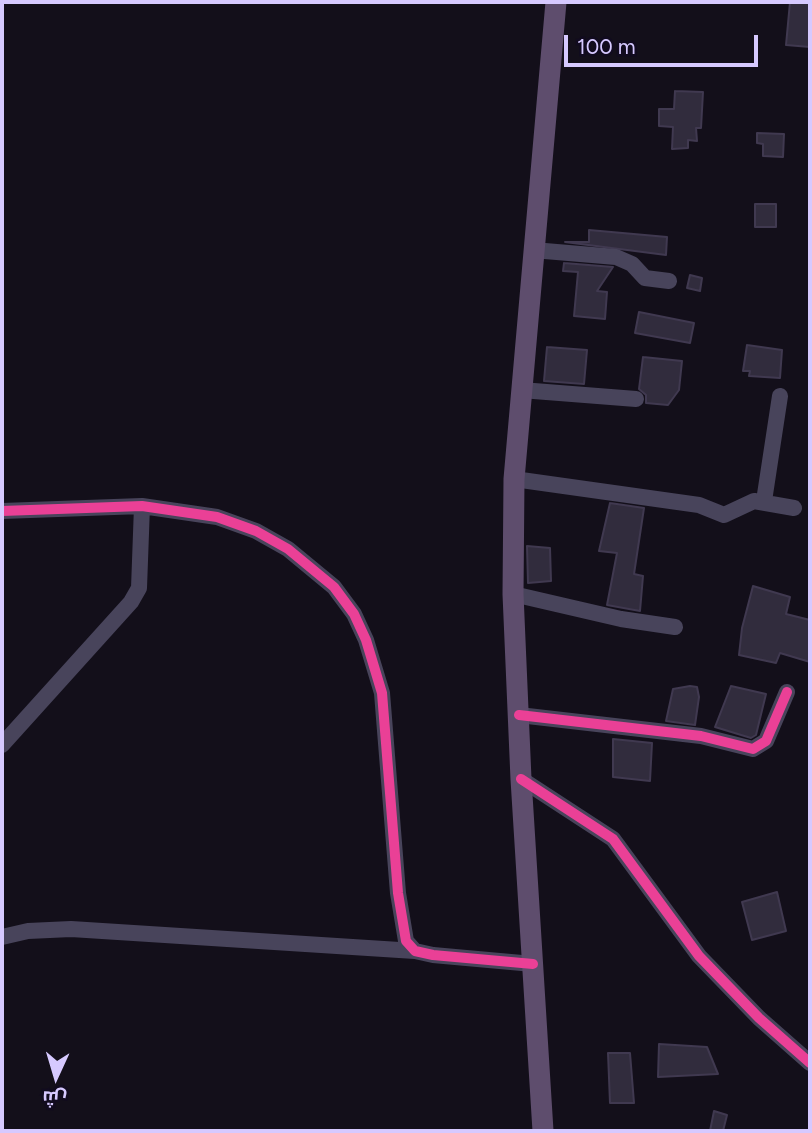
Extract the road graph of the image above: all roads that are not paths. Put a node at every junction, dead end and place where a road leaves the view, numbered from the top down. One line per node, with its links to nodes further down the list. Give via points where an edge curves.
1 (556, 2): 2 (main road)
2 (533, 250): 3 (street, via 616,257 632,264 645,278); 4 (main road)
3 (669, 281)
4 (521, 390): 6 (street); 7 (main road)
5 (780, 396): 8 (street)
6 (636, 399)
7 (514, 479): 8 (street, via 699,505 724,514 749,502); 12 (main road)
8 (764, 501): 10 (street)
9 (142, 506): 11 (street); 16 (street, via 139,589); 19 (street, via 217,517 256,531 288,549 334,587 354,614 382,693 398,893 406,941)
10 (794, 508)
11 (2, 511)
12 (513, 594): 13 (street); 15 (main road)
13 (675, 627)
14 (787, 692): 15 (street, via 766,741 753,749 701,736)
15 (519, 715): 17 (main road)
16 (2, 745)
17 (521, 779): 20 (main road); 21 (street, via 622,848 699,956)
18 (2, 937): 19 (street, via 71,929)
19 (415, 951): 20 (street)
20 (533, 964): 22 (main road)
21 (810, 1063)
22 (543, 1131)

